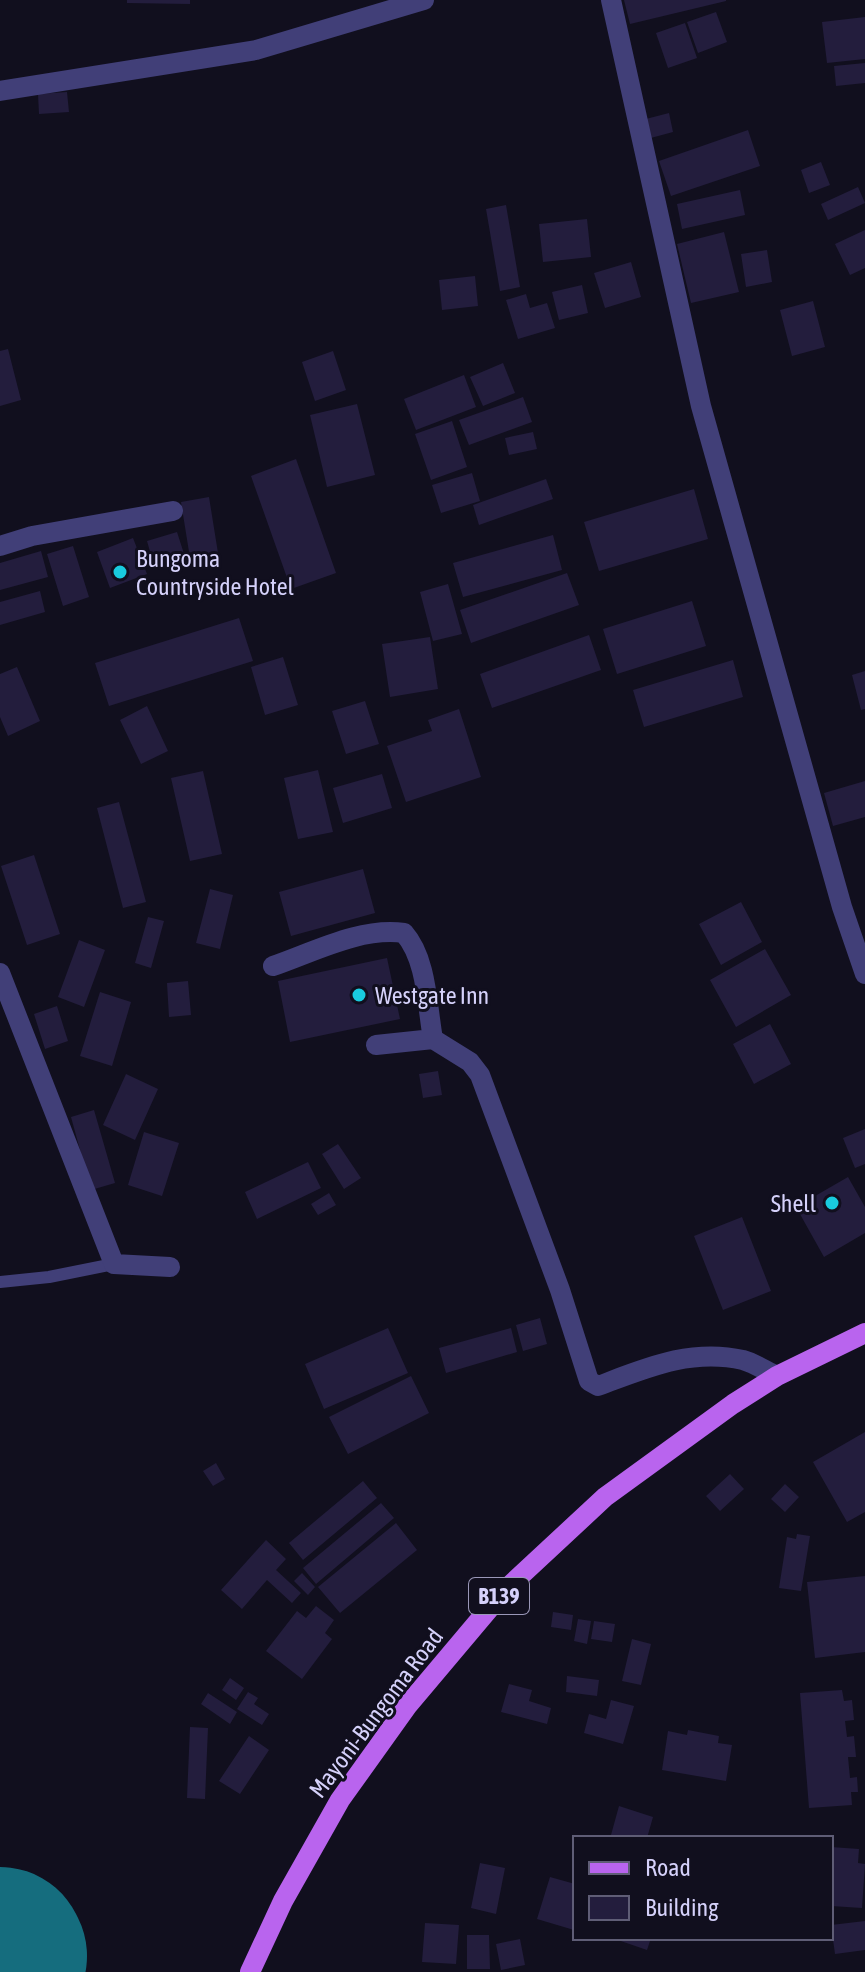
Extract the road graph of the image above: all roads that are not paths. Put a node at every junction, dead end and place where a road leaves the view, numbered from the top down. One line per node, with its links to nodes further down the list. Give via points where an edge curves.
1 (424, 0): 3 (street, via 256,50)
2 (611, 0): 8 (street, via 701,406)
3 (0, 91)
4 (173, 511): 5 (street)
5 (0, 546)
6 (273, 966): 9 (street, via 365,934 404,933 420,962)
7 (0, 973): 11 (street)
8 (865, 974)
9 (433, 1039): 10 (street); 15 (street, via 470,1062 480,1075 589,1381 598,1386 662,1362 707,1355 746,1361)
10 (376, 1045)
11 (114, 1264): 12 (street); 13 (lane)
12 (170, 1267)
13 (0, 1282)
14 (865, 1333): 15 (main road, Mayoni-Bungoma Road / B139)
15 (777, 1376): 16 (main road, Mayoni-Bungoma Road / B139, via 605,1497 504,1591 408,1705 340,1800)
16 (250, 1972)

